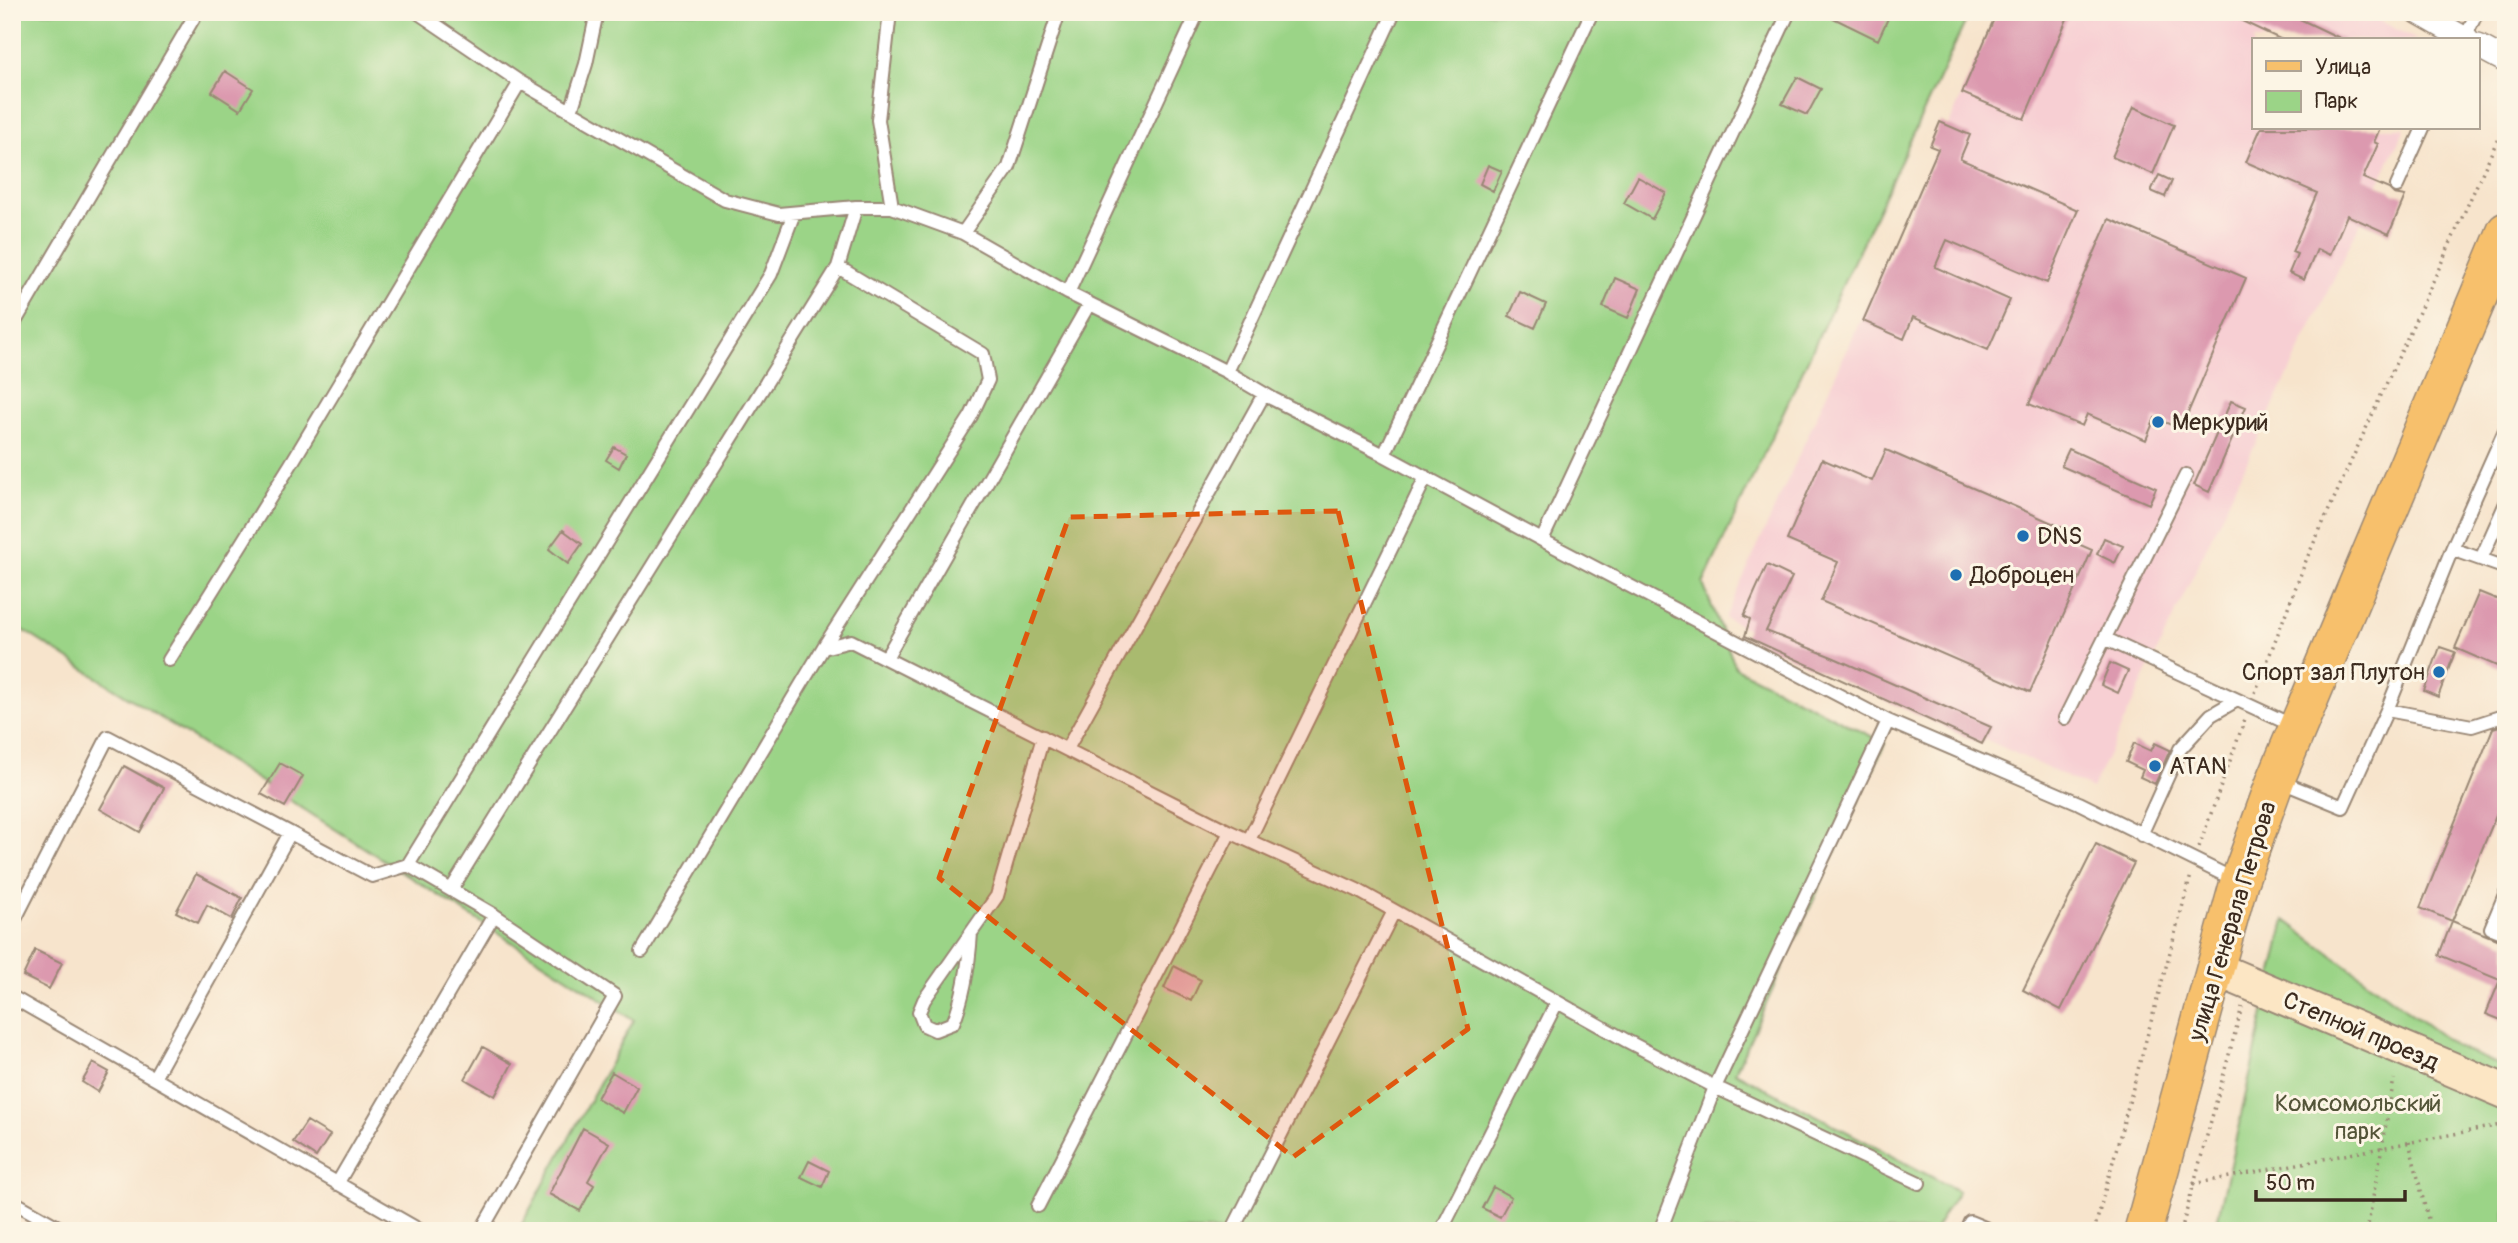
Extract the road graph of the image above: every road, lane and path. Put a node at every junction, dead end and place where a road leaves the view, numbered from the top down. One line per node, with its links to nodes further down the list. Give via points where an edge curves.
1 (197, 12): 29 (lane)
2 (417, 12): 16 (lane)
3 (597, 12): 17 (lane)
4 (890, 12): 22 (lane, via 878,120)
5 (1059, 12): 25 (lane, via 1009,167)
6 (1198, 12): 27 (lane)
7 (1394, 12): 30 (lane)
8 (1592, 12): 33 (lane)
9 (1789, 12): 37 (lane)
10 (2418, 12): 12 (street)
11 (2477, 12): 13 (lane)
12 (2463, 38)
13 (2469, 38)
14 (2480, 47): 15 (street)
15 (2506, 61)
16 (520, 82): 17 (lane); 44 (lane)
17 (570, 111): 23 (lane, via 725,200 779,214)
18 (2506, 121): 45 (path)
19 (2422, 130): 20 (lane)
20 (2397, 186)
21 (856, 207): 22 (lane); 23 (lane); 26 (lane)
22 (892, 207): 25 (lane)
23 (794, 213): 59 (lane, via 771,274)
24 (2506, 231): 50 (main road, улица Генерала Петрова)
25 (963, 233): 27 (lane)
26 (838, 267): 42 (lane, via 983,354 988,380 971,416); 61 (lane)
27 (1068, 293): 28 (lane)
28 (1089, 304): 30 (lane); 43 (lane)
29 (12, 327)
30 (1227, 372): 31 (lane)
31 (1264, 394): 33 (lane); 52 (lane)
32 (2506, 428): 38 (lane)
33 (1384, 454): 35 (lane)
34 (2186, 475): 41 (lane)
35 (1426, 477): 37 (lane); 57 (lane)
36 (2506, 503): 39 (lane)
37 (1542, 540): 49 (lane)
38 (2452, 549): 39 (lane); 46 (lane)
39 (2481, 559): 40 (lane)
40 (2506, 568)
41 (2106, 639): 45 (lane); 48 (lane)
42 (823, 648): 43 (lane, via 851,641); 68 (lane)
43 (886, 658): 51 (lane)
44 (169, 660)
45 (2244, 703): 50 (lane); 56 (lane, via 2211,715 2180,748); 58 (path)
46 (2387, 710): 47 (lane, via 2472,726); 53 (lane, via 2343,807)
47 (2506, 715)
48 (2065, 719)
49 (1888, 721): 56 (lane, via 2079,803); 75 (lane)
50 (2296, 727): 53 (main road, улица Генерала Петрова)
51 (1043, 737): 52 (lane); 66 (lane, via 997,896)
52 (1067, 749): 54 (lane)
53 (2276, 779): 60 (main road, улица Генерала Петрова)
54 (1230, 832): 57 (lane); 84 (lane)
55 (290, 833): 59 (lane, via 372,876); 65 (lane, via 108,737); 73 (lane)
56 (2141, 835): 58 (lane)
57 (1249, 840): 63 (lane)
58 (2194, 860): 60 (lane); 93 (path)
59 (408, 864): 61 (lane)
60 (2239, 882): 69 (main road, улица Генерала Петрова)
61 (451, 890): 64 (lane)
62 (2506, 892): 67 (lane, via 2491,928)
63 (1394, 911): 72 (lane); 88 (lane)
64 (494, 915): 81 (lane); 87 (lane, via 615,996)
65 (12, 925)
66 (971, 933): 66 (lane, via 919,1012 924,1025 935,1030 953,1023 959,1009)
67 (2506, 934)
68 (642, 951)
69 (2216, 969): 70 (main road, Степной проезд); 94 (main road, улица Генерала Петрова)
70 (2249, 983): 76 (main road, Степной проезд); 82 (path)
71 (12, 997): 73 (lane)
72 (1558, 1002): 75 (lane); 89 (lane)
73 (154, 1078): 81 (lane)
74 (2394, 1079): 79 (path)
75 (1715, 1087): 80 (lane); 90 (lane)
76 (2506, 1092)
77 (2506, 1124): 78 (path)
78 (2409, 1142): 79 (path); 97 (path)
79 (2382, 1147): 82 (path); 96 (path)
80 (1919, 1183)
81 (337, 1184): 86 (lane)
82 (2193, 1184): 95 (path)
83 (12, 1200): 85 (lane)
84 (1038, 1206)
85 (65, 1231)
86 (421, 1231)
87 (481, 1231)
88 (1232, 1231)
89 (1441, 1231)
90 (1660, 1231)
91 (1966, 1231): 92 (lane, via 1970,1222)
92 (1992, 1231)
93 (2094, 1231)
94 (2143, 1231)
95 (2181, 1231)
96 (2367, 1231)
97 (2431, 1231)

